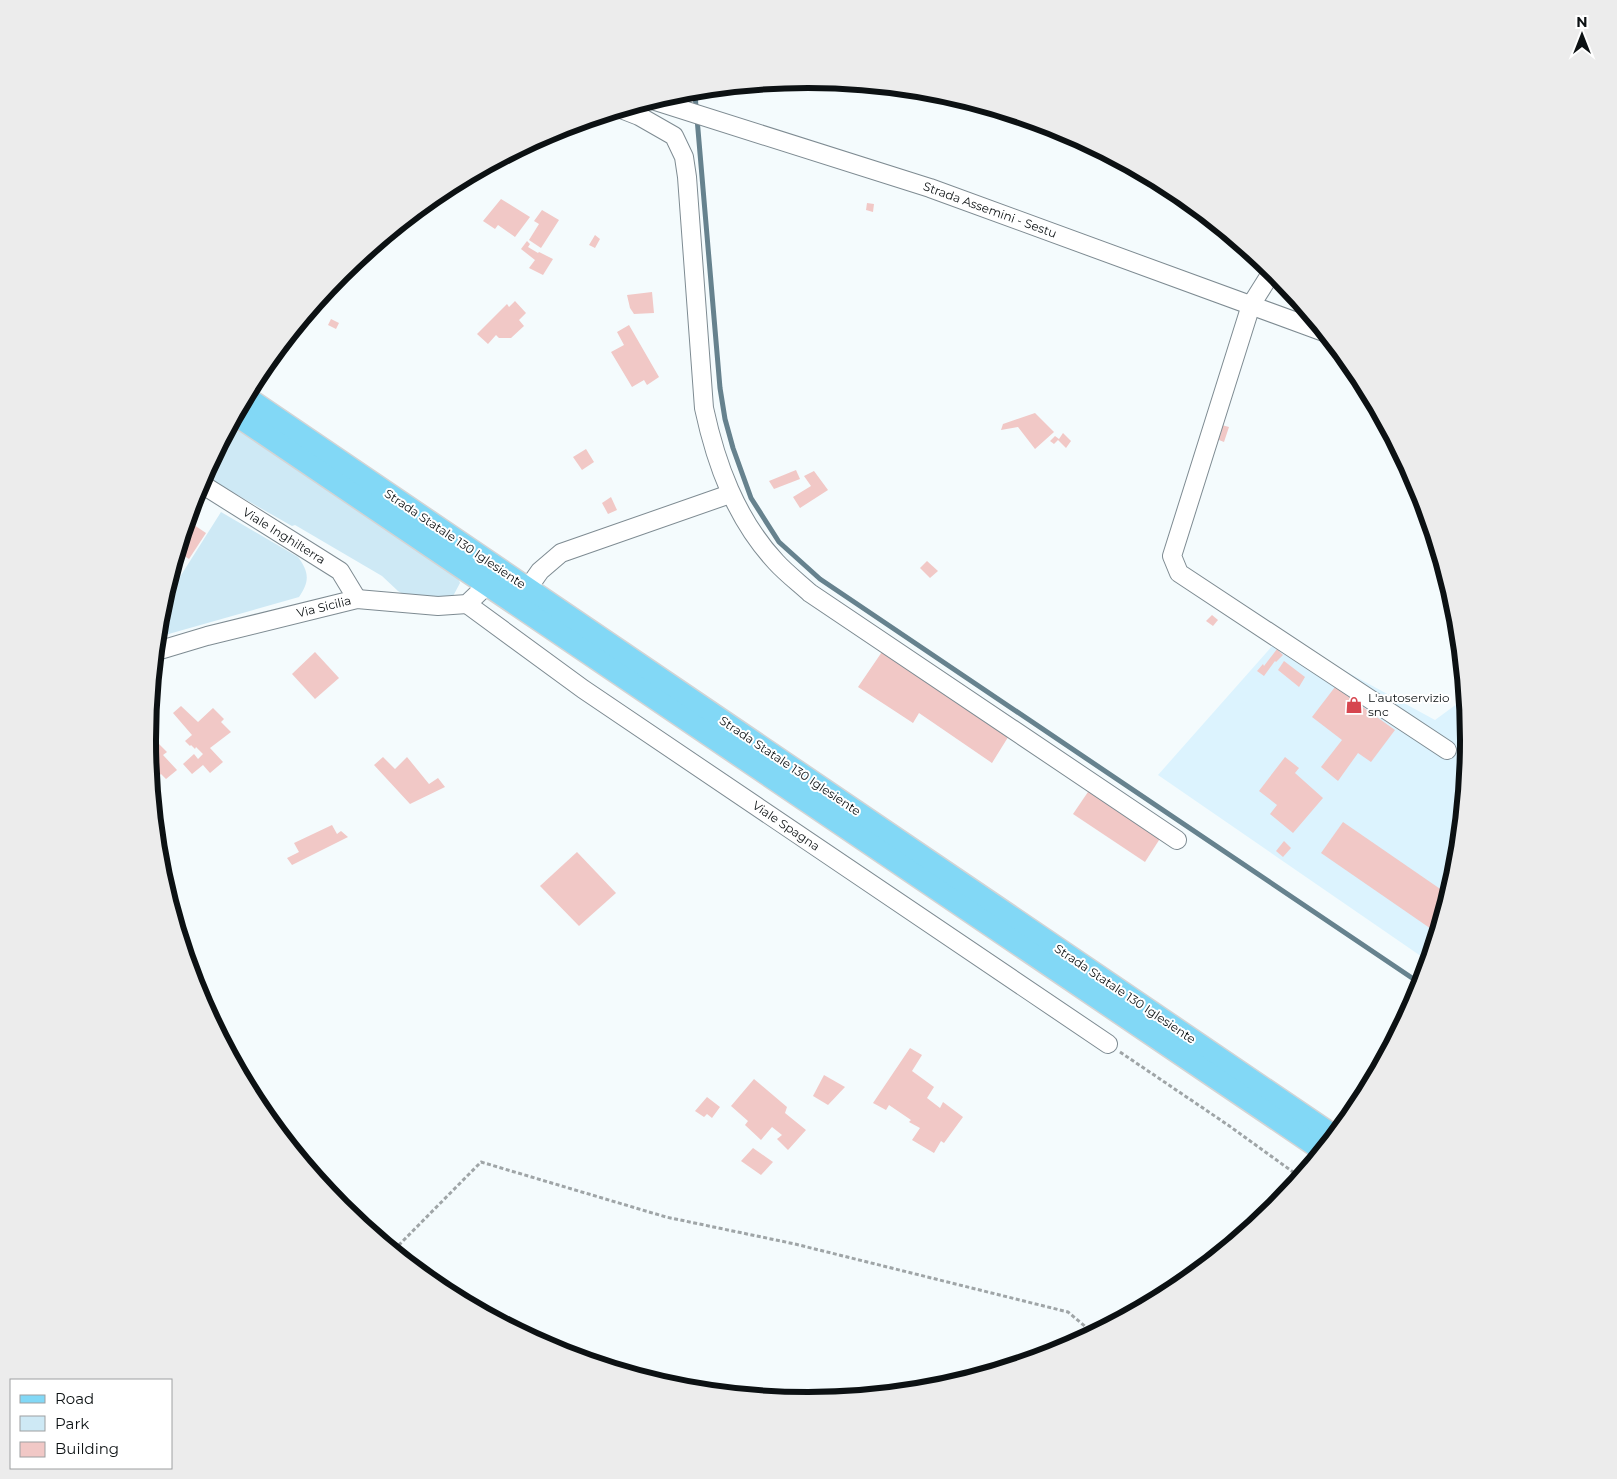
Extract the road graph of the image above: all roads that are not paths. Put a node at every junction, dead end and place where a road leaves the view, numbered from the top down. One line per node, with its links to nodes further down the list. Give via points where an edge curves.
1 (664, 104): 4 (street, Strada Assemini - Sestu, via 930,188)
2 (631, 113): 9 (street, via 674,136 684,157 704,408 711,441)
3 (1269, 277): 4 (street)
4 (1251, 305): 5 (street, Strada Assemini - Sestu); 15 (street, via 1176,539 1172,556 1179,573)
5 (1314, 328)
6 (252, 401): 11 (main road, Strada Statale 130 Iglesiente)
7 (241, 418): 10 (main road, Strada Statale 130 Iglesiente)
8 (207, 487): 12 (street, Viale Inghilterra, via 340,570)
9 (730, 494): 11 (street, via 561,553 540,571); 16 (street, via 751,530 776,562 810,593)
10 (488, 584): 13 (street); 19 (main road, Strada Statale 130 Iglesiente)
11 (528, 588): 18 (main road, Strada Statale 130 Iglesiente)
12 (357, 599): 13 (street, Via Sicilia, via 438,606); 14 (street, Via Sicilia)
13 (467, 604): 17 (street, Viale Spagna, via 600,700)
14 (163, 649)
15 (1447, 750)
16 (1177, 840)
17 (1108, 1044)
18 (1329, 1132)
19 (1317, 1147)

